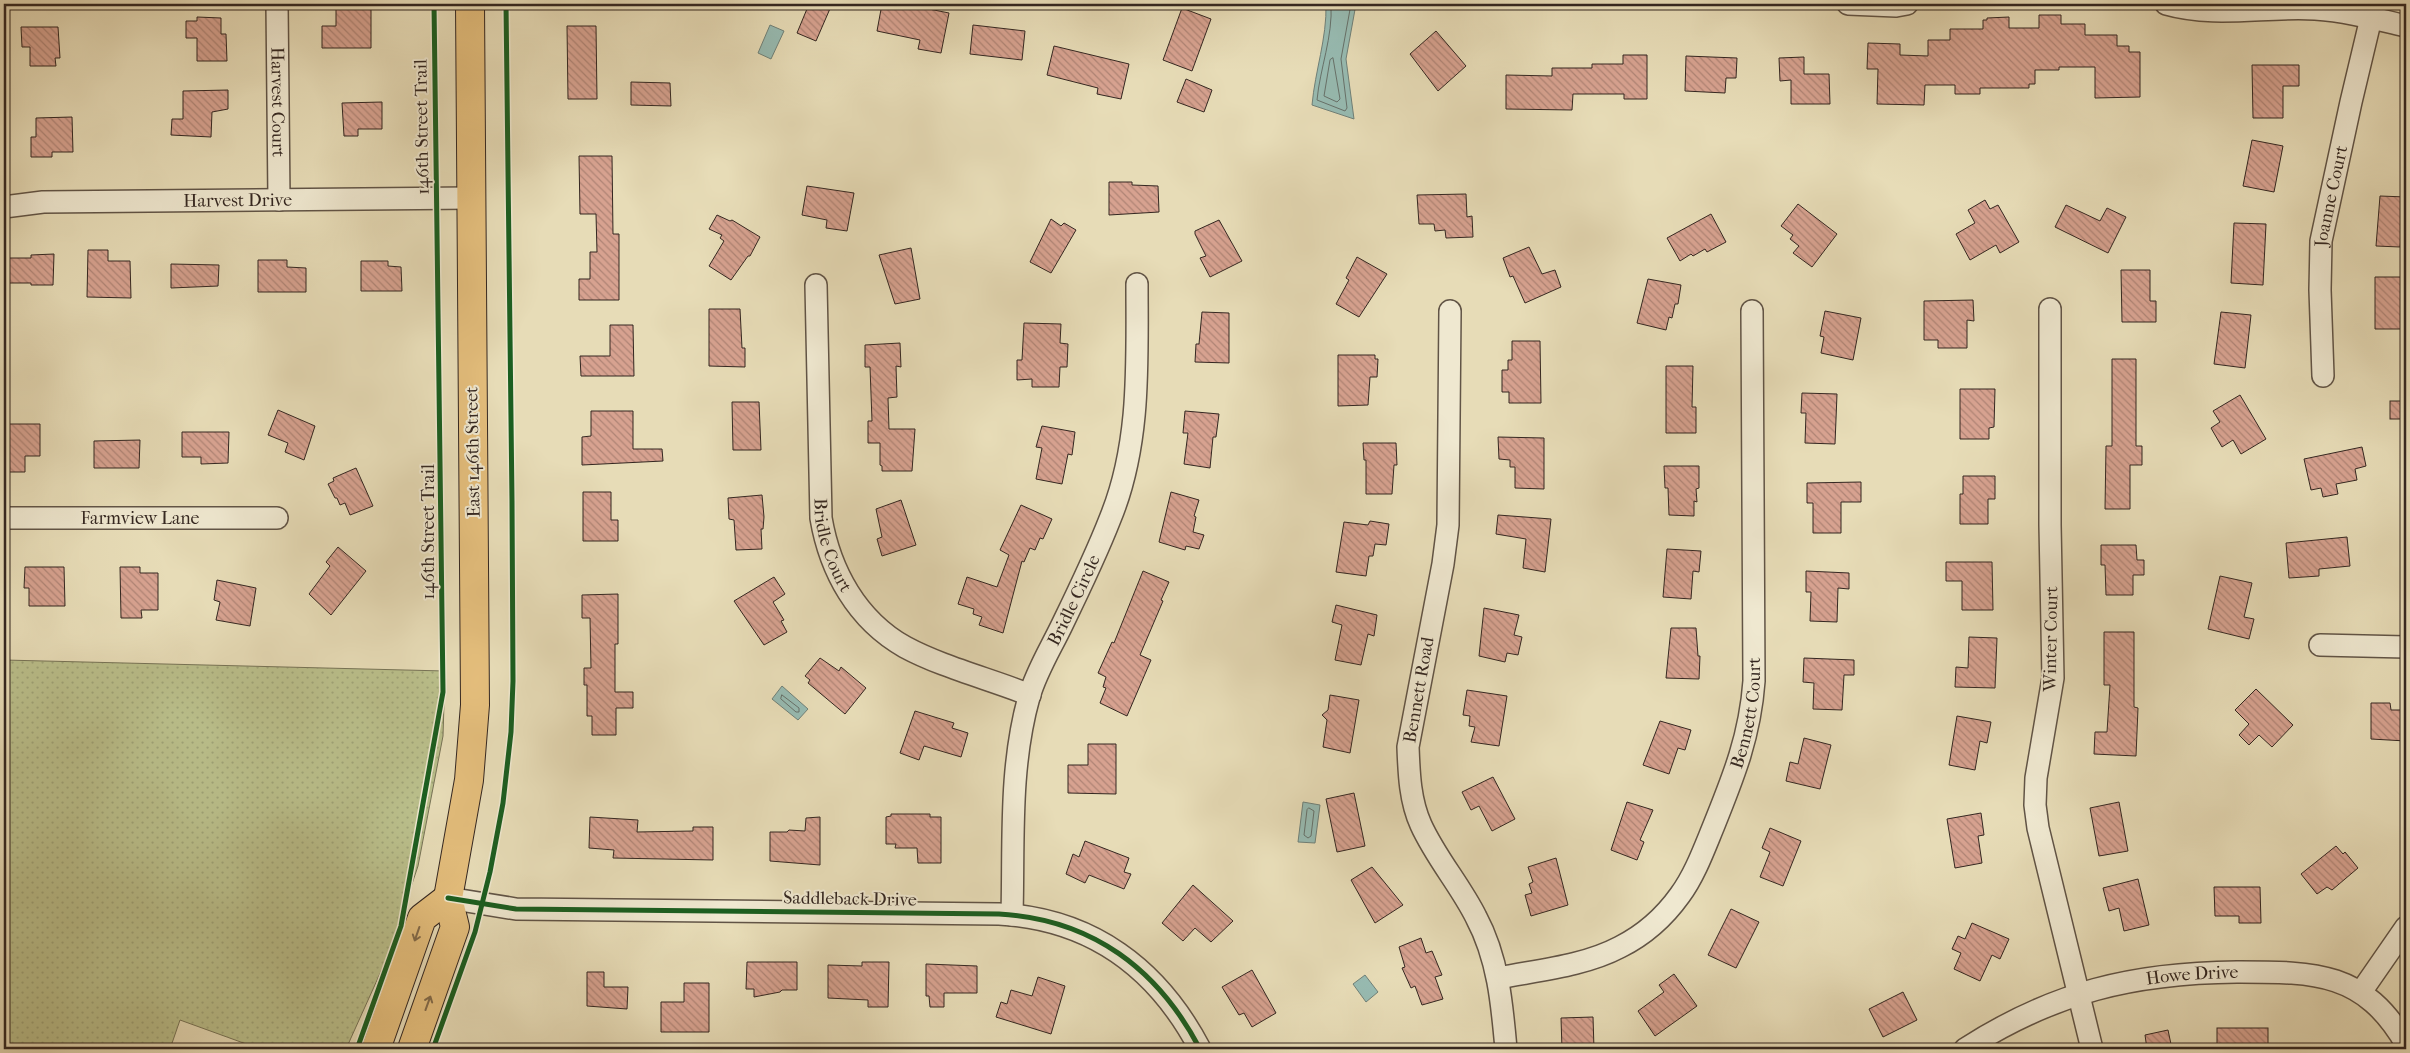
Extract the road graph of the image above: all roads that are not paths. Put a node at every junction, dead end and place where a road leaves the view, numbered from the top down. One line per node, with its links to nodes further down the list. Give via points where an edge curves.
1 (277, 4): 9 (street, Harvest Court)
2 (470, 4): 8 (main road, East 146th Street)
3 (1848, 4): 4 (street)
4 (1907, 4)
5 (2166, 4): 6 (street, via 2205,12 2314,9)
6 (2371, 18): 7 (street); 16 (street, Joanne Court, via 2322,241)
7 (2406, 26)
8 (472, 198): 9 (street, Harvest Drive); 22 (main road, East 146th Street, via 475,704 469,780)
9 (280, 200): 10 (street, Harvest Drive, via 44,202)
10 (4, 207)
11 (1137, 284): 21 (street, Bridle Circle, via 1135,412 1122,483 1111,517)
12 (816, 285): 21 (street, Bridle Court, via 821,518 825,542 836,572 865,615 905,647)
13 (2050, 309): 27 (street, Winter Court, via 2053,678 2036,778 2035,805)
14 (1450, 311): 25 (street, Bennett Road, via 1448,525 1408,747 1409,773 1412,798 1421,825 1477,917)
15 (1752, 311): 25 (street, Bennett Court, via 1754,681 1746,740 1732,781 1696,868 1680,895 1654,924 1600,956)
16 (2322, 376)
17 (4, 518): 18 (street, Farmview Lane)
18 (277, 518)
19 (2320, 645): 20 (street)
20 (2406, 647)
21 (1030, 695): 23 (street, Bridle Circle, via 1017,758)
22 (448, 898): 23 (street, Saddleback Drive, via 516,909); 29 (main road, one-way to 29, via 422,918); 30 (main road, one-way to 22, via 455,927)
23 (1012, 915): 31 (street, Saddleback Drive, via 1077,931 1125,957 1169,999)
24 (2406, 927): 26 (street)
25 (1499, 978): 32 (street, Bennett Road)
26 (2361, 992): 27 (street, Howe Drive, via 2314,974 2287,972 2172,974); 28 (street, Howe Drive, via 2383,1010)
27 (2079, 993): 33 (street, Howe Drive, via 2012,1021); 34 (street, Winter Court)
28 (2406, 1044)
29 (376, 1049)
30 (412, 1049)
31 (1200, 1049)
32 (1506, 1049)
33 (1965, 1049)
34 (2092, 1049)

